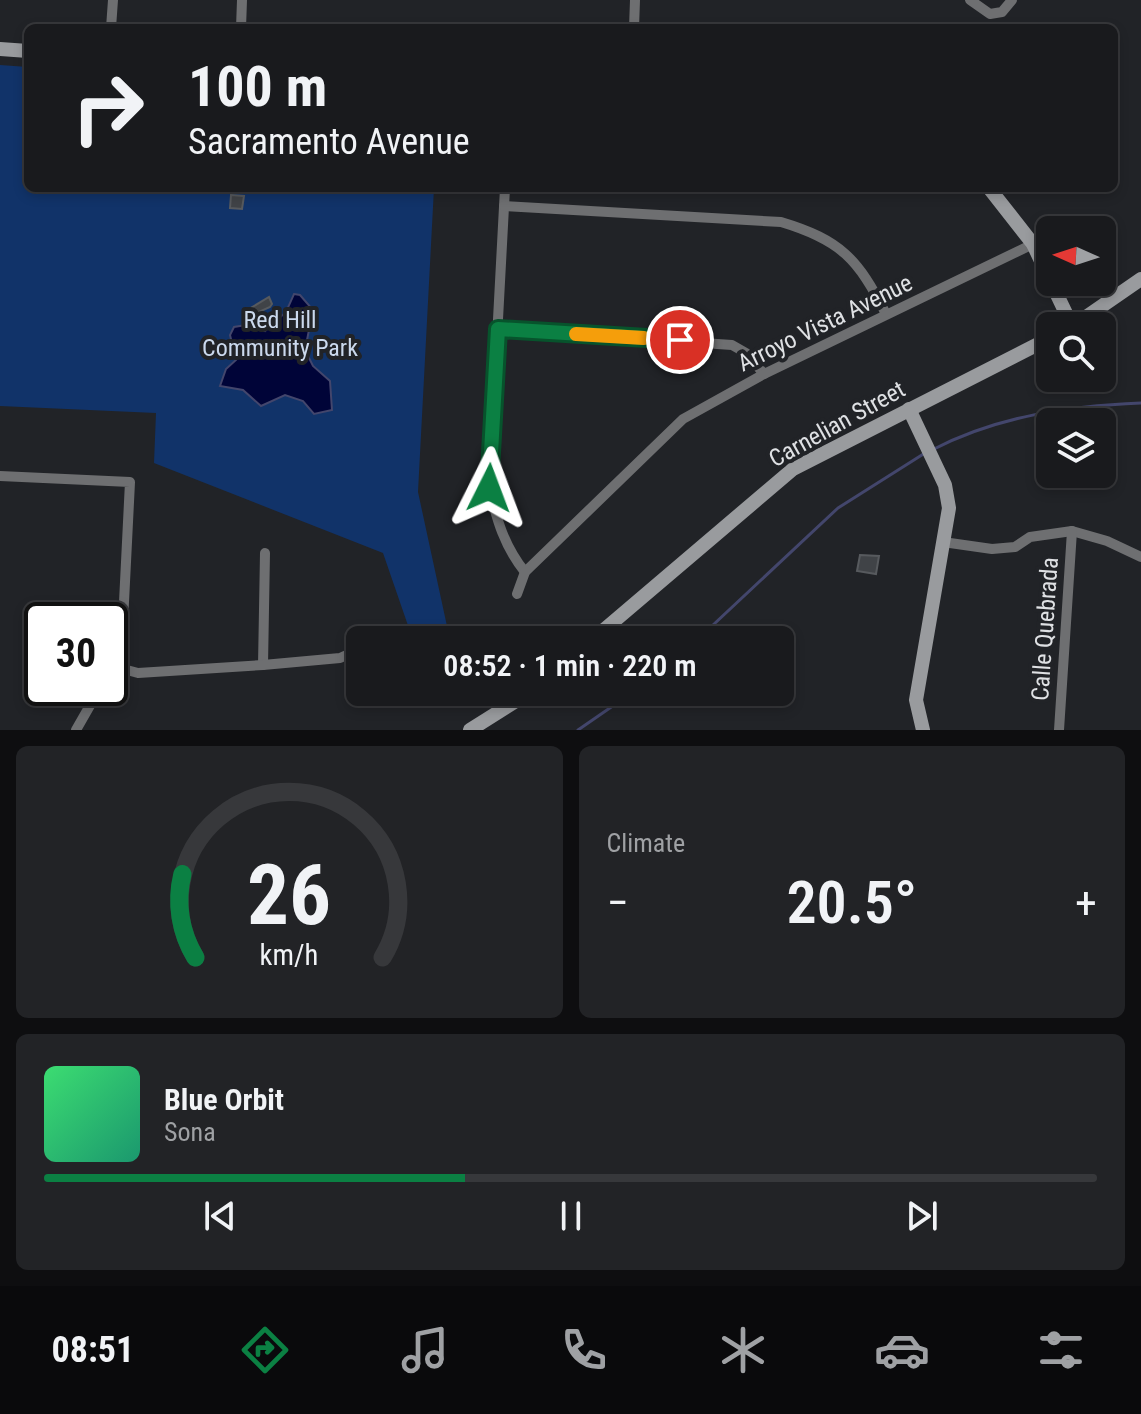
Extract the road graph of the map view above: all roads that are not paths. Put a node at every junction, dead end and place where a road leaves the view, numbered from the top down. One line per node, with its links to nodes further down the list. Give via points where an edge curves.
1 (113, 0): 6 (street)
2 (242, 0): 7 (street)
3 (635, 0): 8 (street)
4 (970, 0): 5 (street, via 990,14 1002,12)
5 (1012, 0)
6 (111, 24)
7 (241, 24)
8 (634, 24)
9 (0, 49): 10 (main road)
10 (24, 51)
11 (505, 192): 13 (street)
12 (992, 192): 14 (main road)
13 (504, 206): 18 (street, via 781,222 818,233 847,254); 19 (street)
14 (1033, 244): 15 (main road); 18 (street, Arroyo Vista Avenue)
15 (1036, 251)
16 (1141, 279): 17 (main road)
17 (1093, 312)
18 (886, 314): 21 (street, Arroyo Vista Avenue)
19 (498, 329): 21 (street, via 732,345); 28 (street, via 489,488 499,530)
20 (1036, 345): 22 (main road, Carnelian Street)
21 (764, 374): 28 (street, Arroyo Vista Avenue, via 683,419)
22 (909, 409): 25 (main road, via 945,485 949,508); 31 (main road, Carnelian Street, via 793,469)
23 (0, 476): 30 (street, via 130,482)
24 (1072, 531): 25 (street, via 992,549); 27 (street); 40 (street, Calle Quebrada)
25 (943, 542): 39 (main road, via 916,700)
26 (265, 553): 33 (street)
27 (1141, 557)
28 (525, 572): 29 (street, Arroyo Vista Avenue)
29 (517, 594)
30 (124, 602)
31 (608, 626)
32 (346, 655): 33 (street)
33 (263, 665): 34 (street)
34 (128, 671)
35 (90, 706): 37 (street)
36 (508, 706): 38 (main road)
37 (76, 730)
38 (470, 730)
39 (923, 730)
40 (1059, 730)

